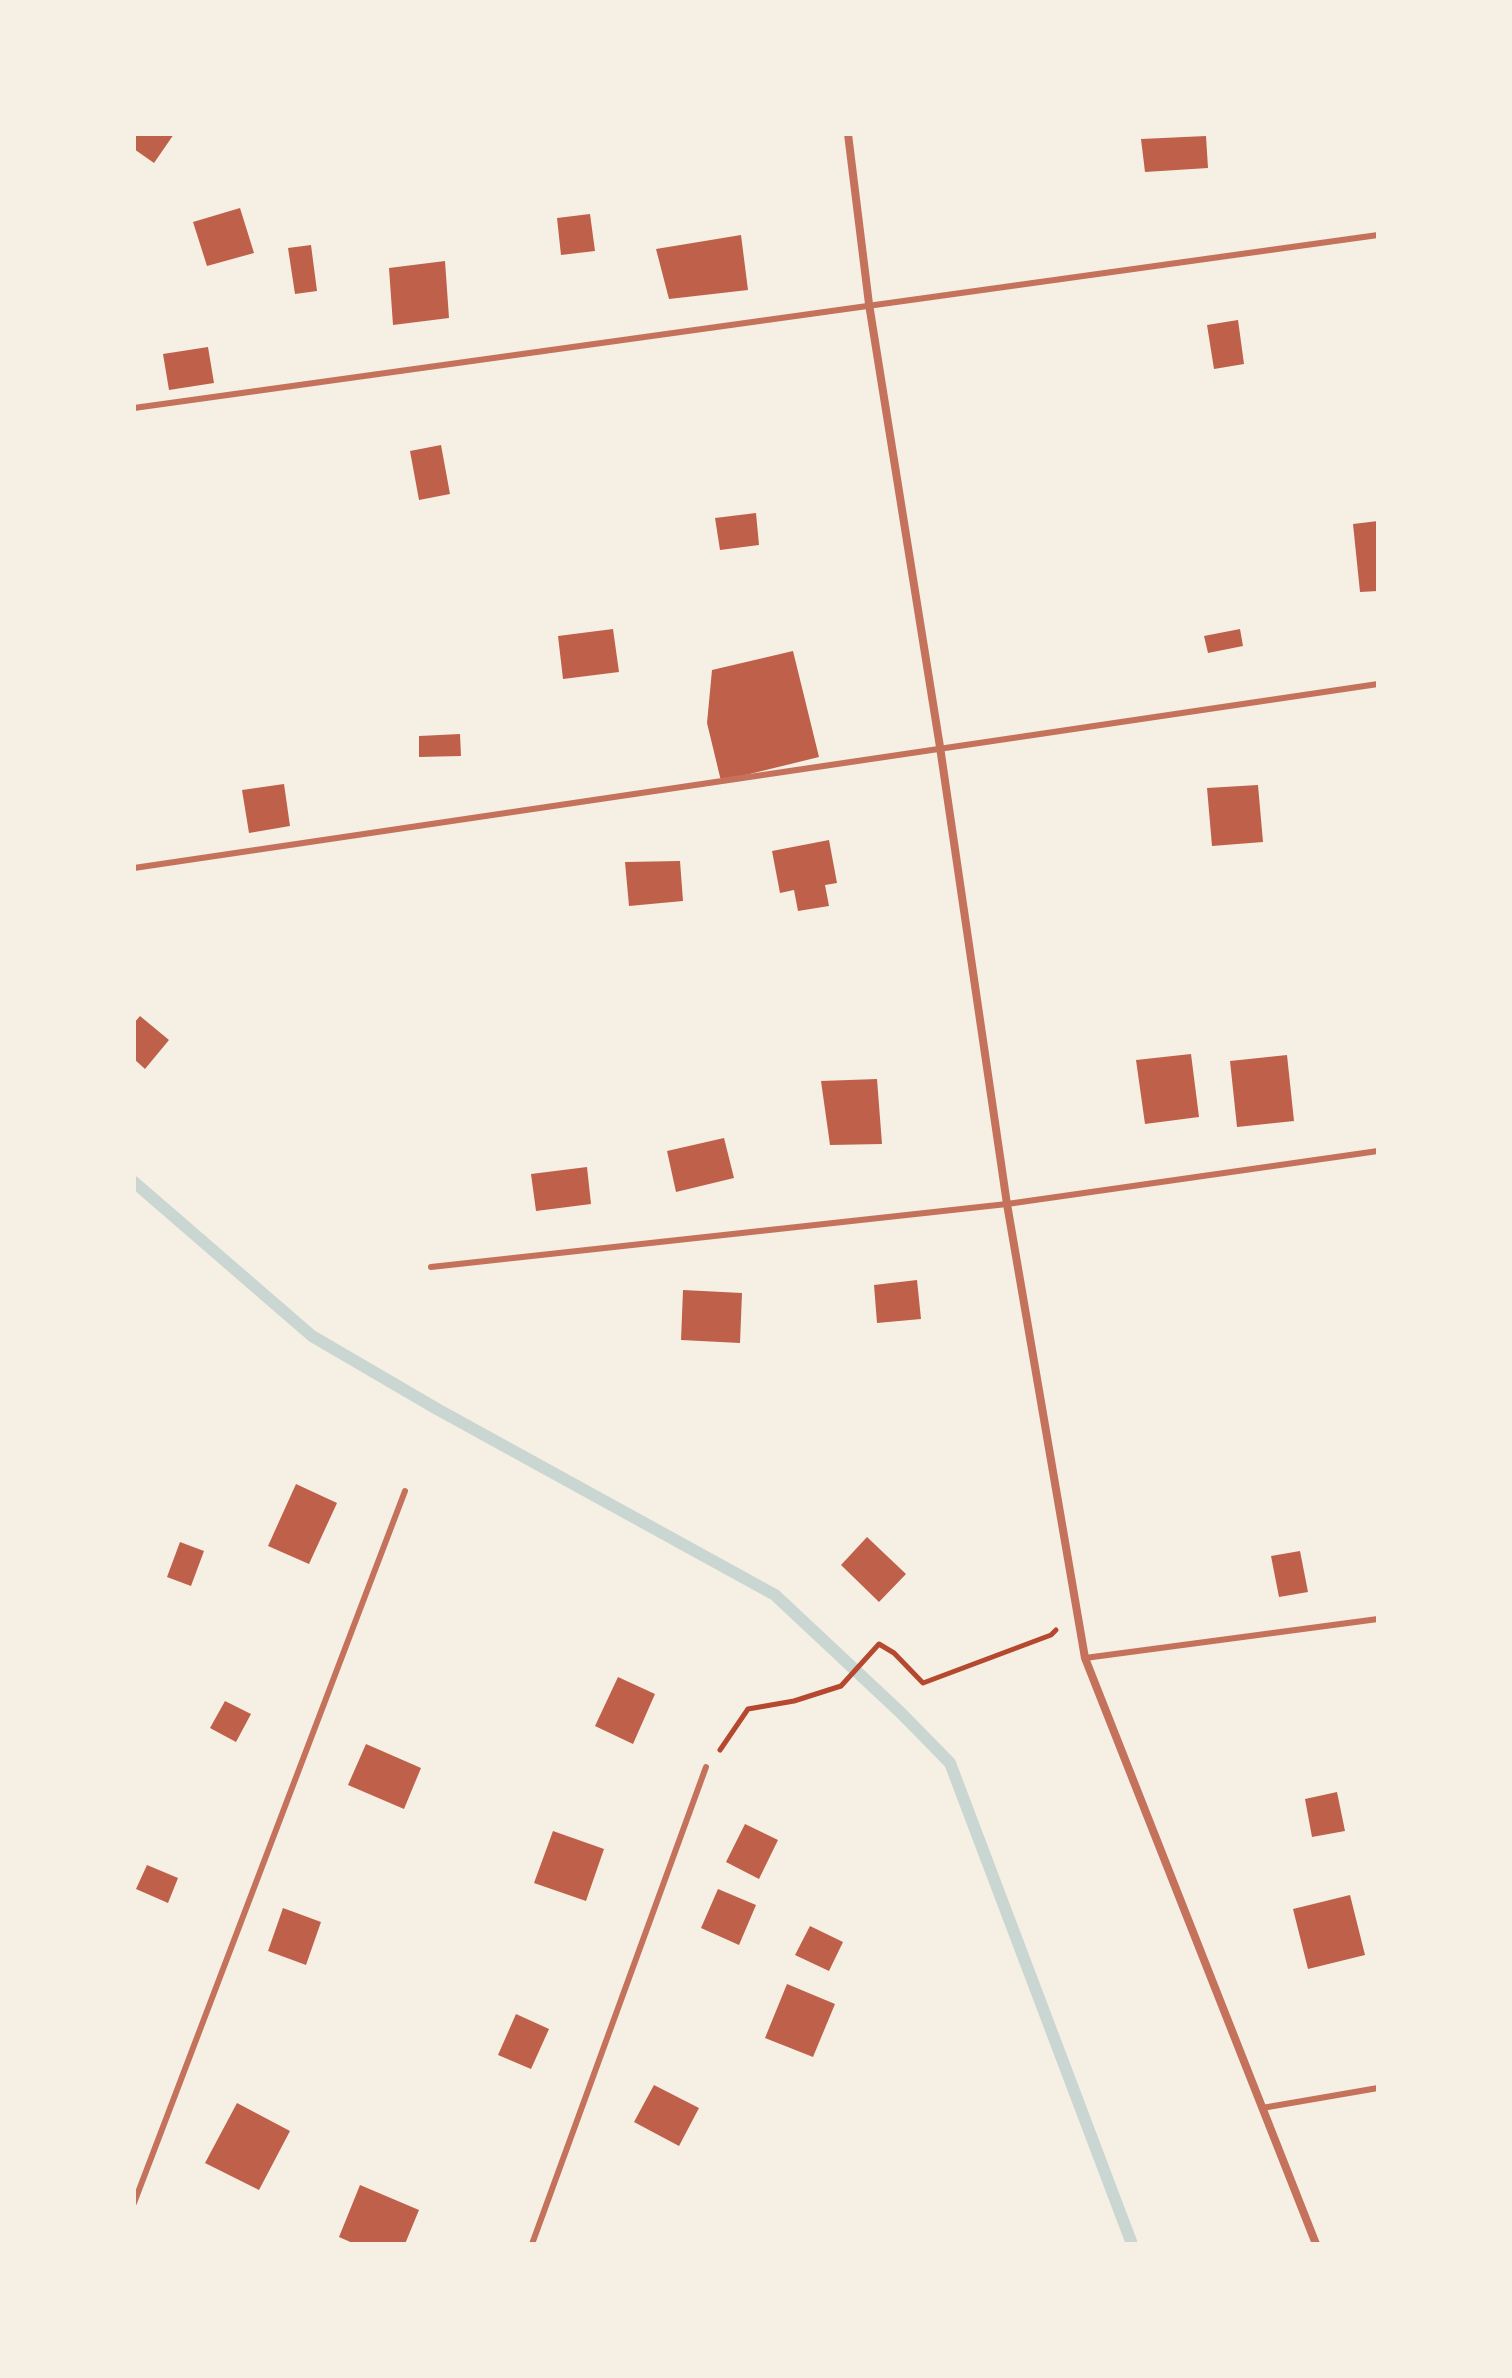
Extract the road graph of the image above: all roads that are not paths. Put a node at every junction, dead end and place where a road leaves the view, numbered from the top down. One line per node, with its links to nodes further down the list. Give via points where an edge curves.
1 (848, 134): 3 (street)
2 (1378, 235): 3 (lane)
3 (869, 304): 4 (lane); 6 (street)
4 (134, 408)
5 (1378, 684): 6 (lane)
6 (940, 747): 7 (lane); 9 (street)
7 (134, 868)
8 (1378, 1151): 9 (lane)
9 (1007, 1204): 10 (lane); 13 (street)
10 (431, 1267)
11 (405, 1491): 17 (lane)
12 (1378, 1619): 13 (lane)
13 (1085, 1658): 16 (street)
14 (706, 1767): 18 (lane)
15 (1378, 2088): 16 (lane)
16 (1262, 2108): 19 (street)
17 (134, 2203)
18 (532, 2244)
19 (1316, 2244)

